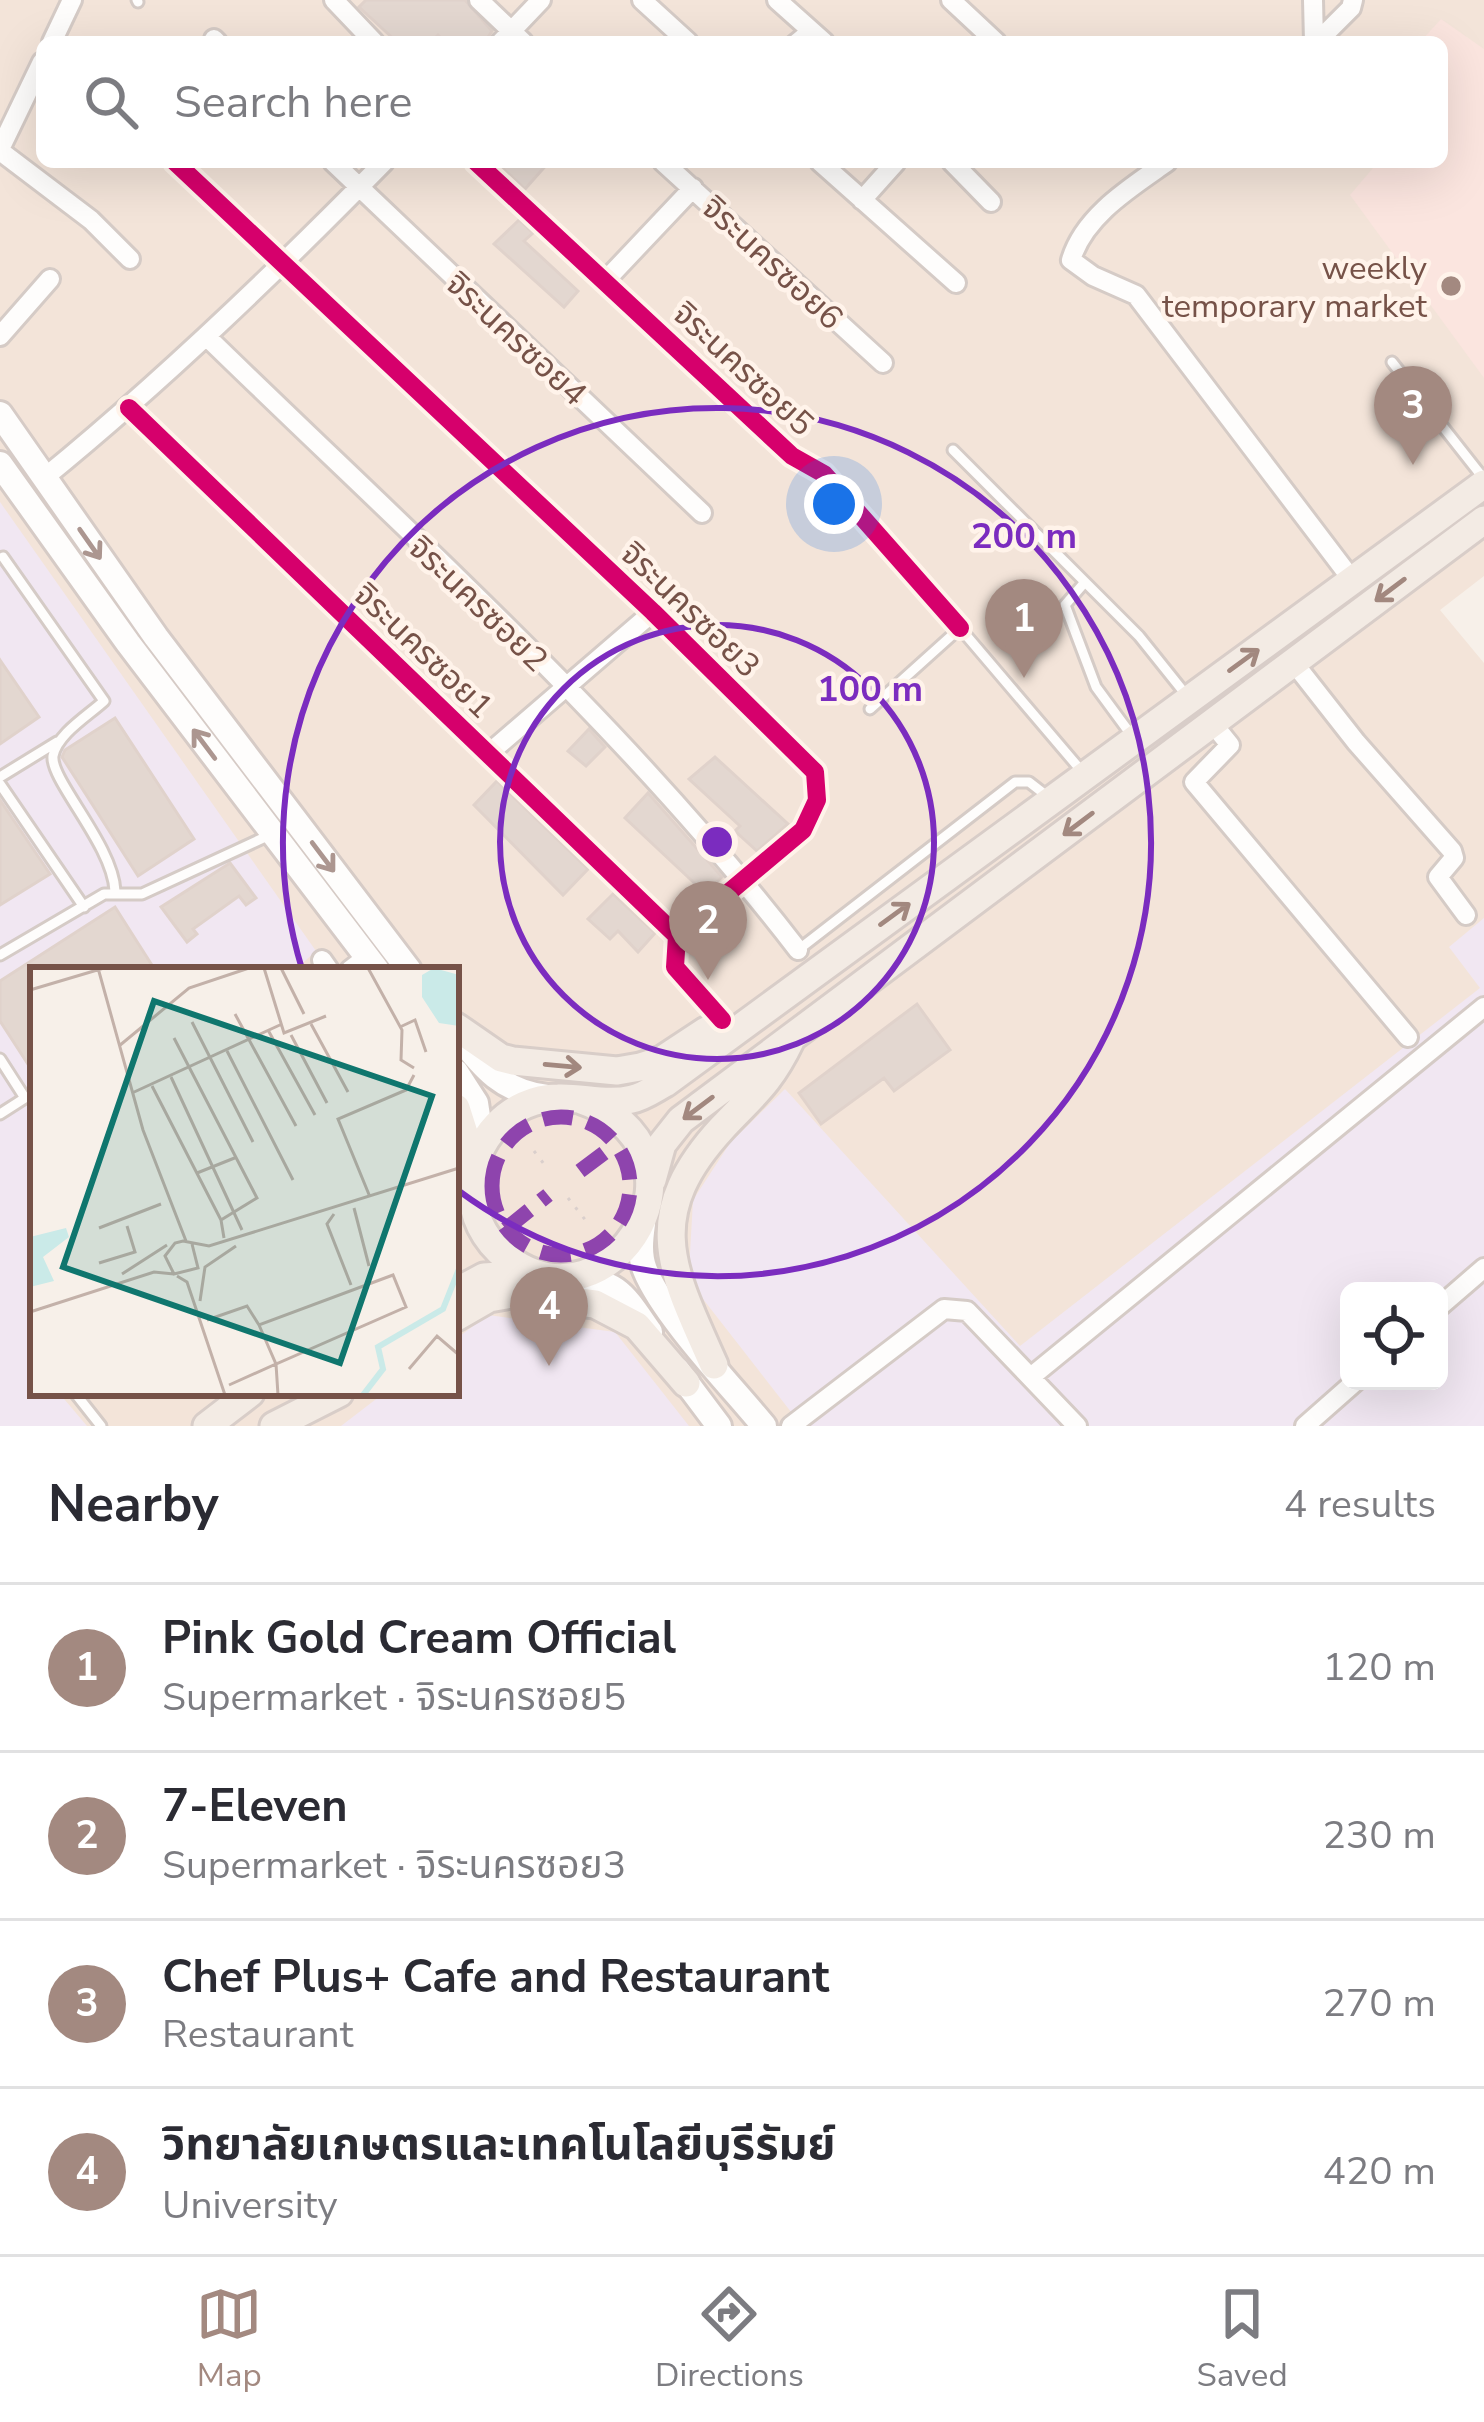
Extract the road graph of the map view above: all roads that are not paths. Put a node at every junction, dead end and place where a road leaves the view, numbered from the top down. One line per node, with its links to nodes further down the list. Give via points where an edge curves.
1 (72, 0): 11 (street)
2 (334, 0): 12 (street)
3 (479, 0): 13 (street)
4 (541, 0): 14 (street)
5 (642, 0): 15 (street)
6 (777, 0): 10 (street)
7 (951, 0): 18 (street)
8 (1313, 0): 19 (street)
9 (1353, 0): 20 (street)
10 (808, 28): 16 (lane); 17 (street)
11 (55, 36)
12 (368, 36)
13 (509, 36)
14 (514, 36)
15 (681, 36)
16 (798, 36)
17 (817, 36)
18 (990, 36)
19 (1316, 36)
20 (1322, 36)
21 (36, 75): 22 (street)
22 (0, 150): 36 (street)
23 (181, 168): 37 (street, จิระนครซอย3)
24 (339, 168): 32 (street, จิระนครซอย4)
25 (378, 168): 32 (street)
26 (483, 168): 39 (street, จิระนครซอย5)
27 (670, 168): 33 (street, จิระนครซอย6)
28 (827, 168): 34 (street)
29 (891, 168): 34 (street)
30 (958, 168): 35 (street)
31 (1159, 168): 54 (street, via 1078,235 1071,260 1136,295)
32 (358, 188): 37 (street); 51 (street, จิระนครซอย4)
33 (693, 188): 39 (street); 44 (street, จิระนครซอย6)
34 (862, 200): 40 (street)
35 (991, 202)
36 (130, 259)
37 (284, 265): 42 (street); 56 (street, จิระนครซอย3)
38 (50, 279): 41 (street)
39 (606, 280): 57 (street, จิระนครซอย5, via 792,456 824,474)
40 (956, 283)
41 (0, 336)
42 (206, 336): 45 (street); 59 (street, จิระนครซอย2)
43 (1392, 362): 50 (lane)
44 (883, 363)
45 (129, 408): 49 (street); 65 (street, จิระนครซอย1)
46 (0, 414): 49 (main road)
47 (953, 450): 55 (lane)
48 (0, 464): 69 (main road, one-way to 48)
49 (44, 478): 78 (main road, one-way to 78)
50 (1484, 482): 54 (main road)
51 (702, 513)
52 (1484, 520): 58 (main road, one-way to 58)
53 (3, 557): 63 (lane, via 104,701)
54 (1353, 581): 60 (main road, one-way to 54)
55 (1085, 582): 60 (lane); 64 (lane, via 1065,605 1096,687)
56 (652, 612): 59 (street); 70 (street, จิระนครซอย3, via 815,772 817,800 803,830)
57 (960, 628): 61 (lane); 66 (lane)
58 (1294, 663): 62 (main road); 73 (street, via 1452,851 1438,877)
59 (566, 687): 65 (street); 70 (street, จิระนครซอย2)
60 (1190, 699): 64 (main road)
61 (870, 709)
62 (1213, 724): 84 (street, via 1230,745 1194,782); 85 (main road, one-way to 85)
63 (61, 739): 67 (lane); 71 (lane, via 55,771 114,871)
64 (1135, 740): 66 (main road)
65 (488, 754): 74 (street, จิระนครซอย1)
66 (1087, 776): 68 (main road)
67 (0, 780): 72 (lane)
68 (1053, 800): 75 (lane, via 1015,782); 79 (main road, one-way to 68)
69 (272, 834): 71 (lane, via 142,894); 77 (main road)
70 (743, 879): 74 (street, จิระนครซอย3); 75 (street, จิระนครซอย2)
71 (115, 891): 72 (lane)
72 (84, 907): 76 (lane)
73 (1466, 915)
74 (677, 936): 81 (street, via 675,968)
75 (797, 950)
76 (0, 955)
77 (364, 966)
78 (407, 967)
79 (800, 982): 81 (main road); 88 (main road, via 634,1099)
80 (1484, 1007): 103 (street)
81 (722, 1020): 82 (main road, one-way to 81, via 501,1058 616,1071 662,1060)
82 (459, 1031)
83 (459, 1033): 88 (main road, via 506,1086)
84 (1408, 1036)
85 (792, 1038): 93 (main road, one-way to 93, via 681,1120 662,1144); 102 (main road, via 774,1076 692,1162 680,1191 670,1258)
86 (0, 1059): 89 (lane, via 25,1098)
87 (459, 1077): 91 (main road, via 476,1103)
88 (567, 1098): 91 (main road, via 512,1111); 93 (main road, via 622,1120)
89 (0, 1114)
90 (459, 1117): 92 (main road)
91 (482, 1143): 94 (main road)
92 (459, 1154)
93 (651, 1184): 95 (main road)
94 (472, 1203): 96 (main road); 98 (main road, via 496,1249)
95 (643, 1224): 98 (main road, via 609,1262); 102 (main road, via 644,1269)
96 (459, 1227)
97 (1484, 1268): 100 (street)
98 (551, 1275): 99 (main road, via 498,1274); 104 (main road, via 619,1288)
99 (459, 1291)
100 (1448, 1299)
101 (459, 1315): 104 (main road, via 511,1294 595,1304 637,1326)
102 (714, 1365): 115 (main road)
103 (1032, 1376): 116 (street, via 967,1311 944,1310); 117 (street)
104 (686, 1383): 114 (main road)
105 (1347, 1390): 110 (street)
106 (77, 1396): 111 (lane)
107 (246, 1396): 112 (main road)
108 (314, 1396): 113 (main road)
109 (333, 1396): 113 (main road)
110 (1315, 1423)
111 (101, 1426)
112 (207, 1426)
113 (274, 1426)
114 (719, 1426)
115 (764, 1426)
116 (790, 1426)
117 (1077, 1426)

